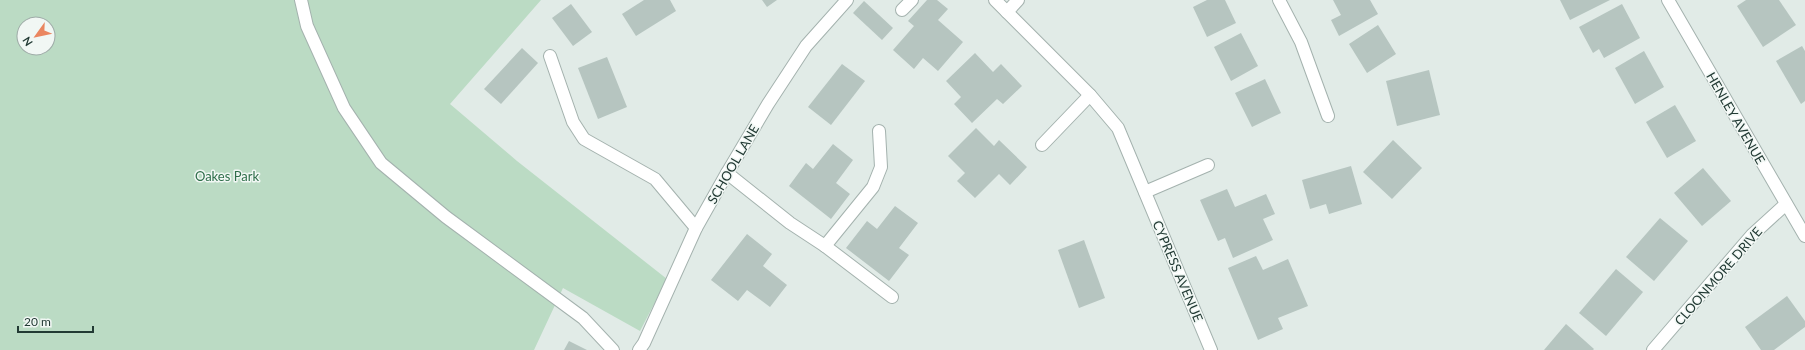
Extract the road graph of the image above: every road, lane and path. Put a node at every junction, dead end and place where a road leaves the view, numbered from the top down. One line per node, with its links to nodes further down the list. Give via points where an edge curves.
1 (301, 0): 24 (street, via 307,26 344,108 381,163 446,217 583,318)
2 (847, 0): 16 (street, SCHOOL LANE, via 806,46)
3 (912, 0): 8 (street)
4 (995, 0): 9 (street, CYPRESS AVENUE)
5 (1018, 0): 9 (street)
6 (1279, 0): 12 (street, via 1301,42)
7 (1668, 0): 18 (street, HENLEY AVENUE)
8 (902, 10)
9 (1007, 12): 11 (street, CYPRESS AVENUE)
10 (550, 56): 19 (street, via 573,122 584,139 655,179)
11 (1090, 95): 14 (street); 17 (street, CYPRESS AVENUE, via 1118,128)
12 (1328, 116)
13 (879, 131): 21 (street, via 881,166 873,187)
14 (1042, 144)
15 (1208, 165): 17 (street)
16 (727, 173): 19 (street, SCHOOL LANE); 21 (street, via 790,223)
17 (1145, 192): 25 (street, CYPRESS AVENUE)
18 (1786, 204): 20 (street, HENLEY AVENUE); 26 (street, CLOONMORE DRIVE, via 1752,235)
19 (696, 228): 23 (street, SCHOOL LANE)
20 (1805, 236)
21 (826, 246): 22 (street)
22 (892, 297)
23 (645, 348)
24 (613, 350)
25 (1211, 350)
26 (1653, 350)

